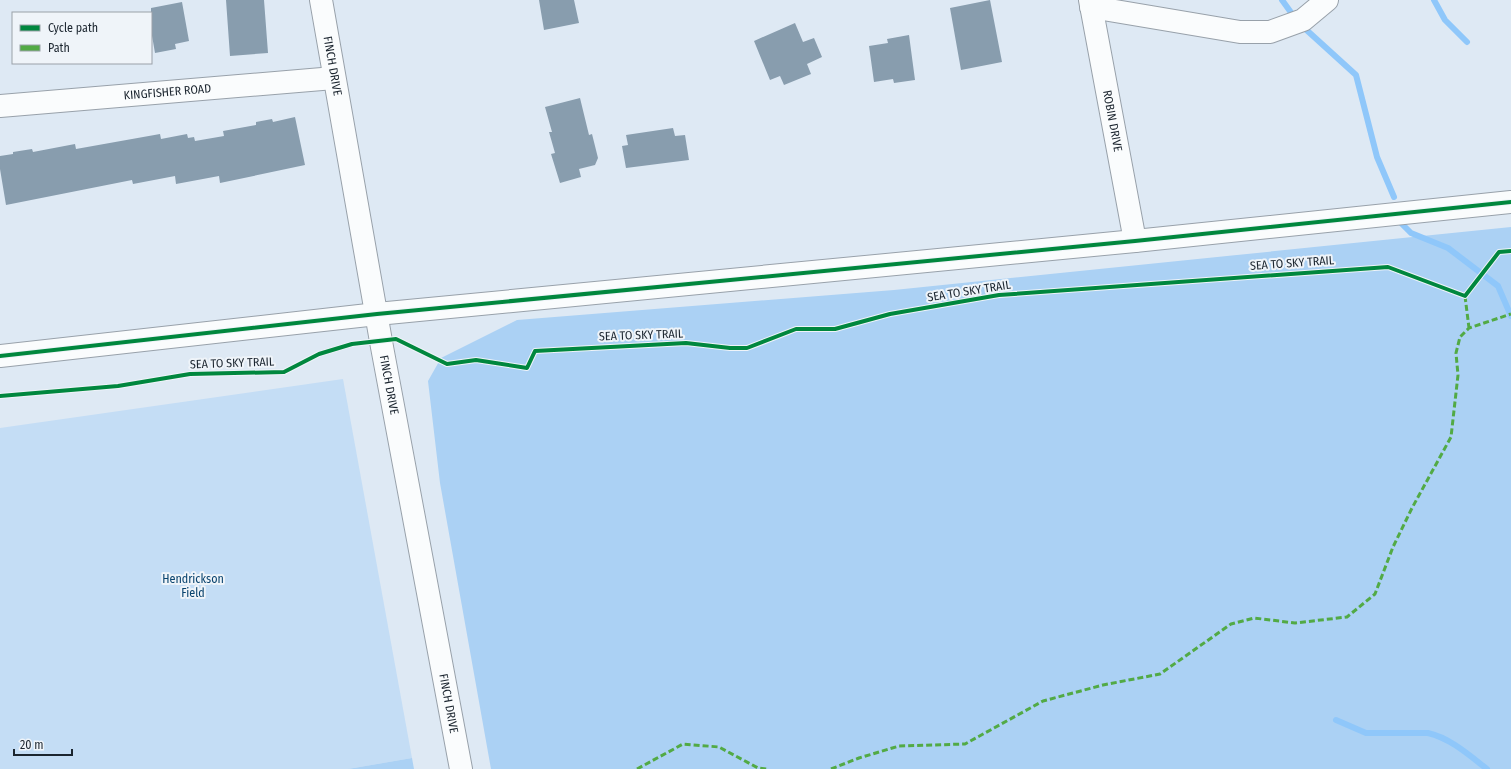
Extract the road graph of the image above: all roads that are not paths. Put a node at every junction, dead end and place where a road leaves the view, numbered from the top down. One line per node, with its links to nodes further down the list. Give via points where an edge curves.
1 (321, 0): 4 (street, FINCH DRIVE)
2 (1327, 0): 3 (street, via 1303,20 1270,32 1240,32)
3 (1090, 3): 7 (street, ROBIN DRIVE)
4 (334, 78): 5 (street, KINGFISHER ROAD); 8 (street, FINCH DRIVE)
5 (0, 106)
6 (1511, 202): 7 (street)
7 (1135, 241): 8 (street)
8 (377, 314): 9 (street); 10 (street, FINCH DRIVE)
9 (0, 356)
10 (461, 769)

